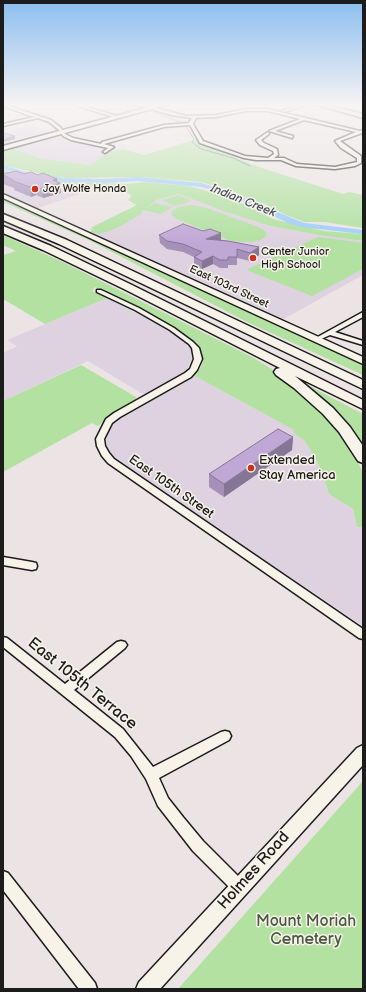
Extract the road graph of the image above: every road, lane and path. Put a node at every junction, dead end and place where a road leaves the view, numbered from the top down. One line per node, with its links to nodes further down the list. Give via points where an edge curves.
1 (108, 150): 5 (street)
2 (224, 150): 6 (street, via 249,158)
3 (275, 150): 6 (street, via 276,155)
4 (348, 150): 6 (street, via 359,158 358,163 346,167 296,165 282,159)
5 (105, 152)
6 (270, 158)
7 (3, 196): 15 (street, East 103rd Street)
8 (3, 210): 11 (highway, via 53,232)
9 (3, 217): 11 (highway)
10 (3, 229): 17 (highway, via 62,254)
11 (63, 242): 19 (highway)
12 (99, 292): 24 (street, East 105th Street, via 137,309 188,340 197,353 193,370 109,421 100,439 105,454 111,461)
13 (363, 314): 14 (street)
14 (331, 333): 15 (street); 16 (street)
15 (317, 339): 18 (street, East 103rd Street)
16 (363, 343)
17 (254, 349): 20 (highway); 21 (highway, via 261,359 294,381 328,411 345,430)
18 (363, 361)
19 (359, 382)
20 (363, 405)
21 (363, 458)
22 (3, 561): 23 (street)
23 (32, 566)
24 (363, 635)
25 (3, 641): 27 (street, East 105th Terrace)
26 (121, 645): 27 (street)
27 (66, 690): 30 (street, East 105th Terrace, via 119,733 136,752)
28 (225, 736): 30 (street)
29 (363, 753): 32 (street, Holmes Road)
30 (151, 775): 32 (street, East 105th Terrace, via 163,802 178,822)
31 (3, 878): 33 (street)
32 (239, 887): 34 (street, Holmes Road)
33 (89, 989)
34 (146, 989)

